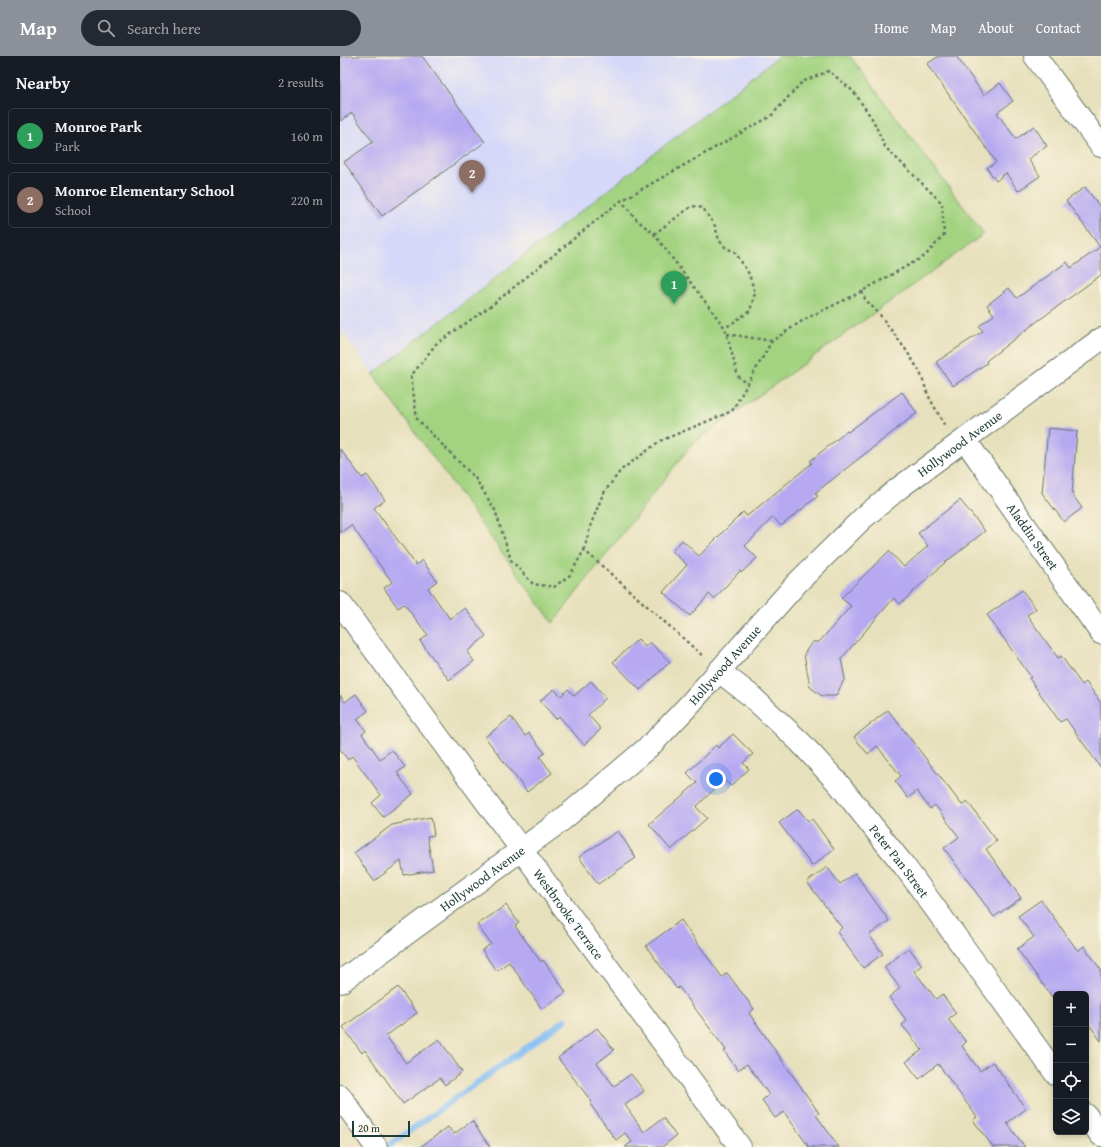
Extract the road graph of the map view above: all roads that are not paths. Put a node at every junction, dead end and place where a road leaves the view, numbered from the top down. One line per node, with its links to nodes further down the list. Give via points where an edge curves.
1 (1035, 56): 2 (street)
2 (1101, 146)
3 (1101, 339): 4 (street, Hollywood Avenue)
4 (961, 442): 6 (street, Aladdin Street); 7 (street, Hollywood Avenue, via 899,488 831,548)
5 (340, 604): 8 (street, Westbrooke Terrace)
6 (1101, 633)
7 (719, 671): 8 (street, Hollywood Avenue, via 652,744 562,820); 10 (street, Peter Pan Street, via 750,695 795,737 843,788 905,867)
8 (521, 850): 9 (street, Hollywood Avenue); 15 (street, Westbrooke Terrace)
9 (340, 982)
10 (1053, 1070)
11 (340, 1096): 14 (street)
12 (1089, 1119): 13 (street)
13 (1101, 1135)
14 (374, 1144)
15 (740, 1147)

